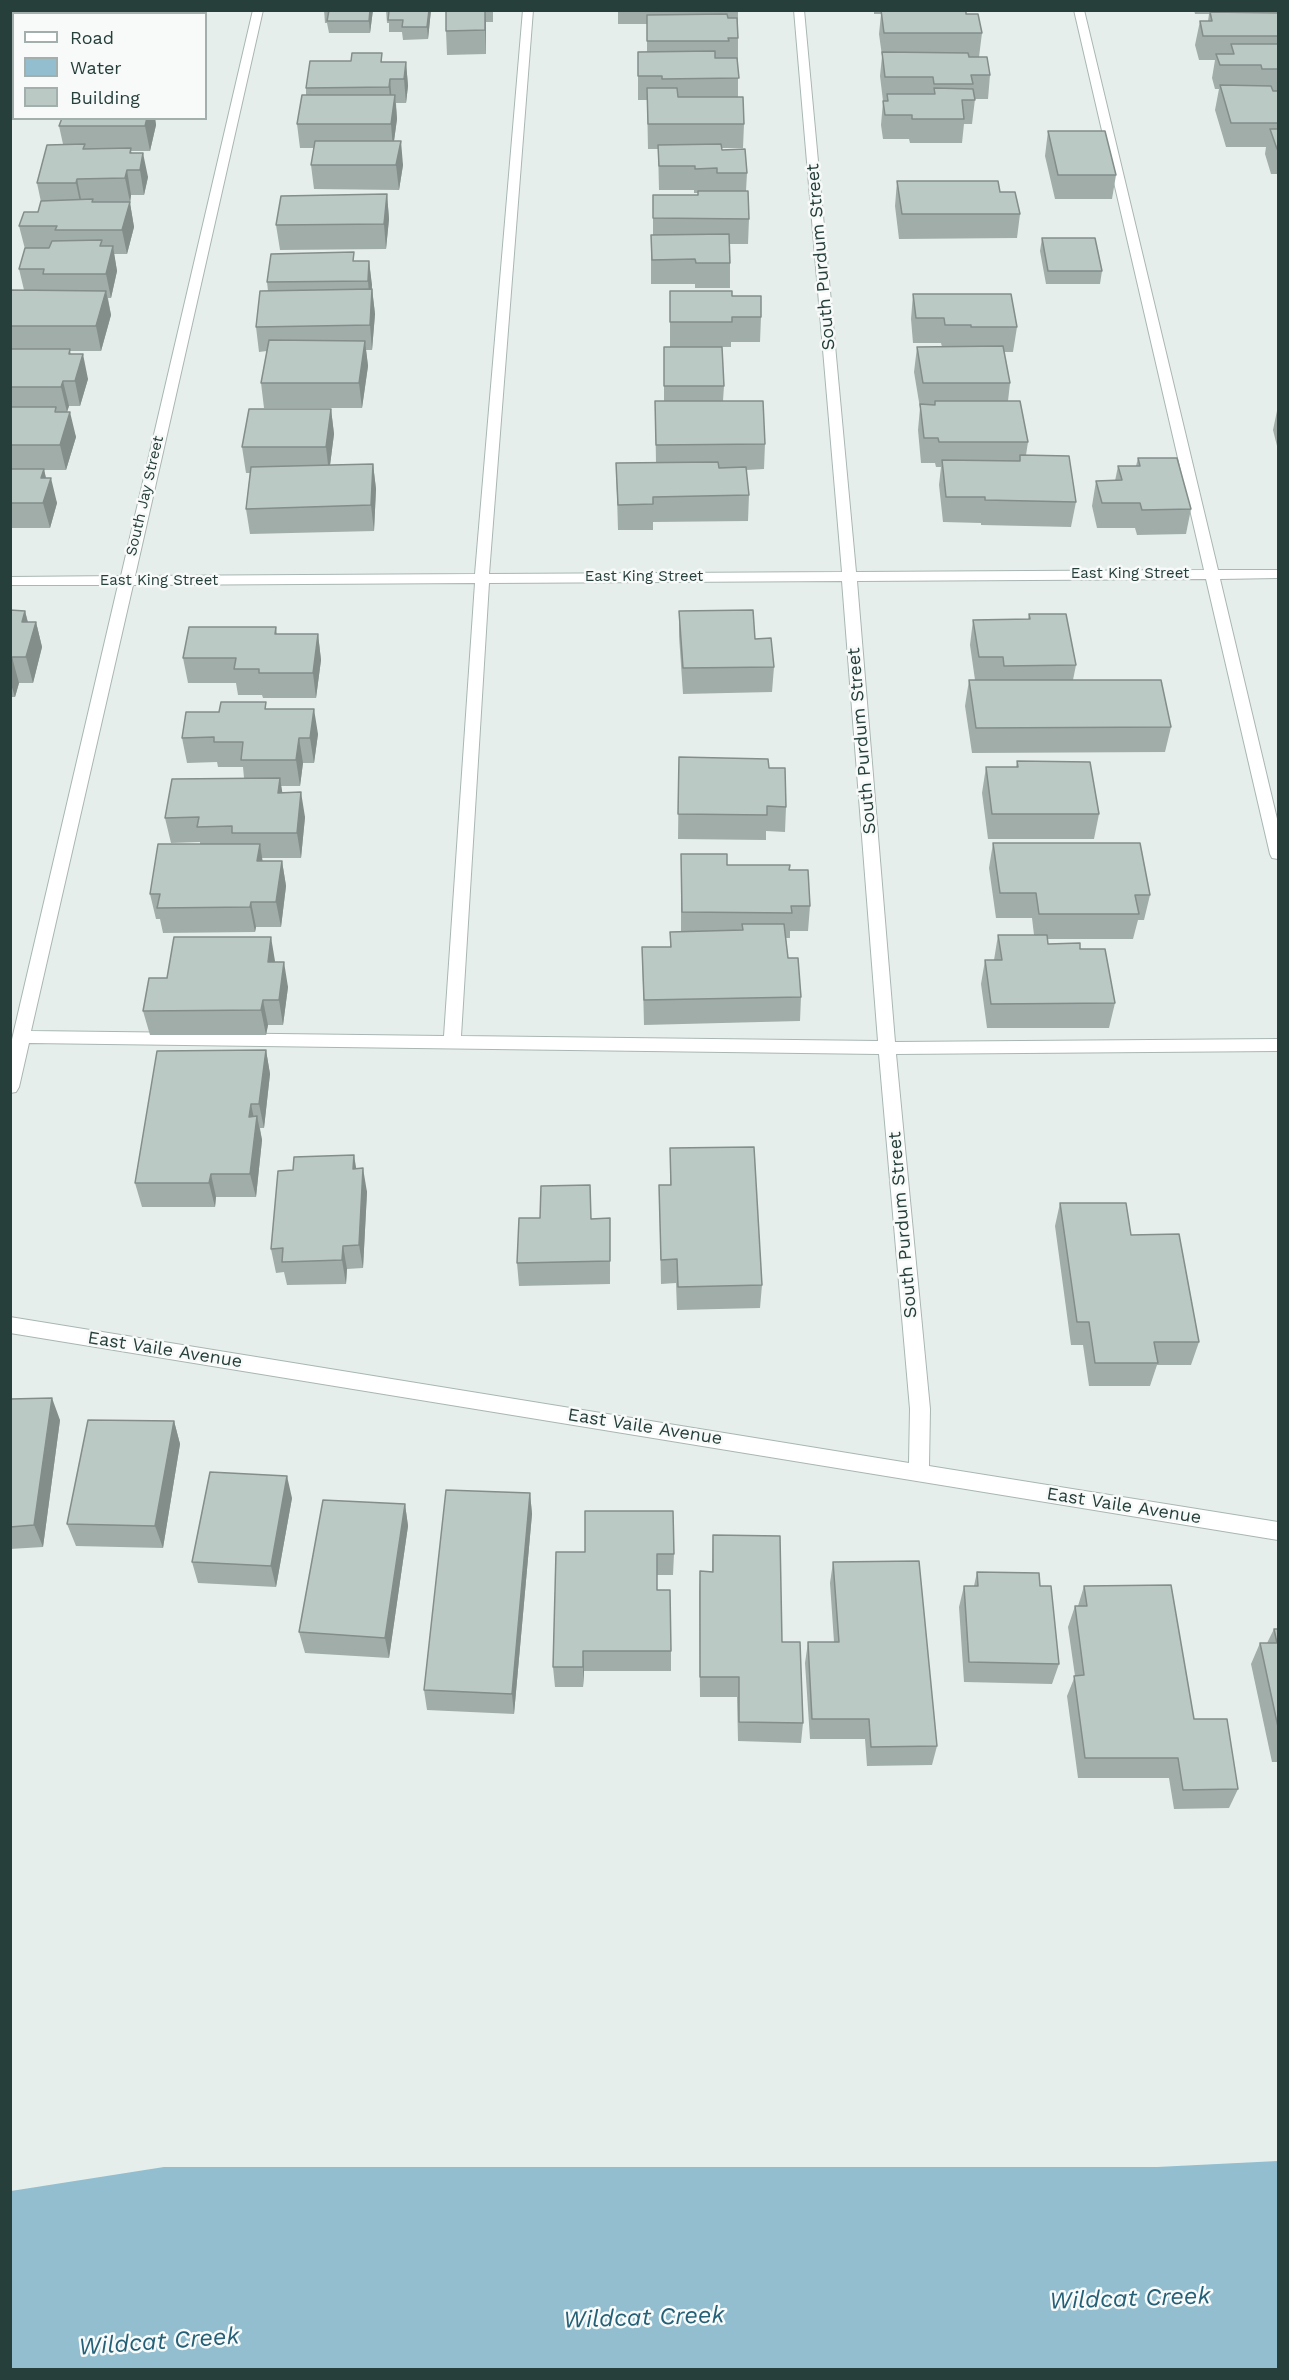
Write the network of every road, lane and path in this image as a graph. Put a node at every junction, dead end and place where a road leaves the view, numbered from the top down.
1 (258, 10) edge
2 (528, 10) edge
3 (799, 10) edge
4 (1079, 10) edge
5 (1278, 573) edge
6 (1212, 574) junction
7 (849, 576) junction
8 (482, 578) junction
9 (10, 581) edge
10 (125, 581) junction
11 (1278, 854) edge
12 (22, 1037) junction
13 (452, 1044) junction
14 (1278, 1044) edge
15 (887, 1048) junction
16 (10, 1087) edge
17 (10, 1325) edge
18 (919, 1472) junction
19 (1278, 1531) edge

1 - 10 street, South Jay Street
2 - 8 street
3 - 7 street, South Purdum Street
4 - 6 street
5 - 6 street, East King Street
6 - 7 street, East King Street
6 - 11 street
7 - 8 street, East King Street
7 - 15 street, South Purdum Street
8 - 10 street, East King Street
8 - 13 street
9 - 10 street, East King Street
10 - 12 street, South Jay Street
12 - 13 street
12 - 16 street, South Jay Street
13 - 15 street
14 - 15 street
15 - 18 street, South Purdum Street
17 - 18 street, East Vaile Avenue
18 - 19 street, East Vaile Avenue

